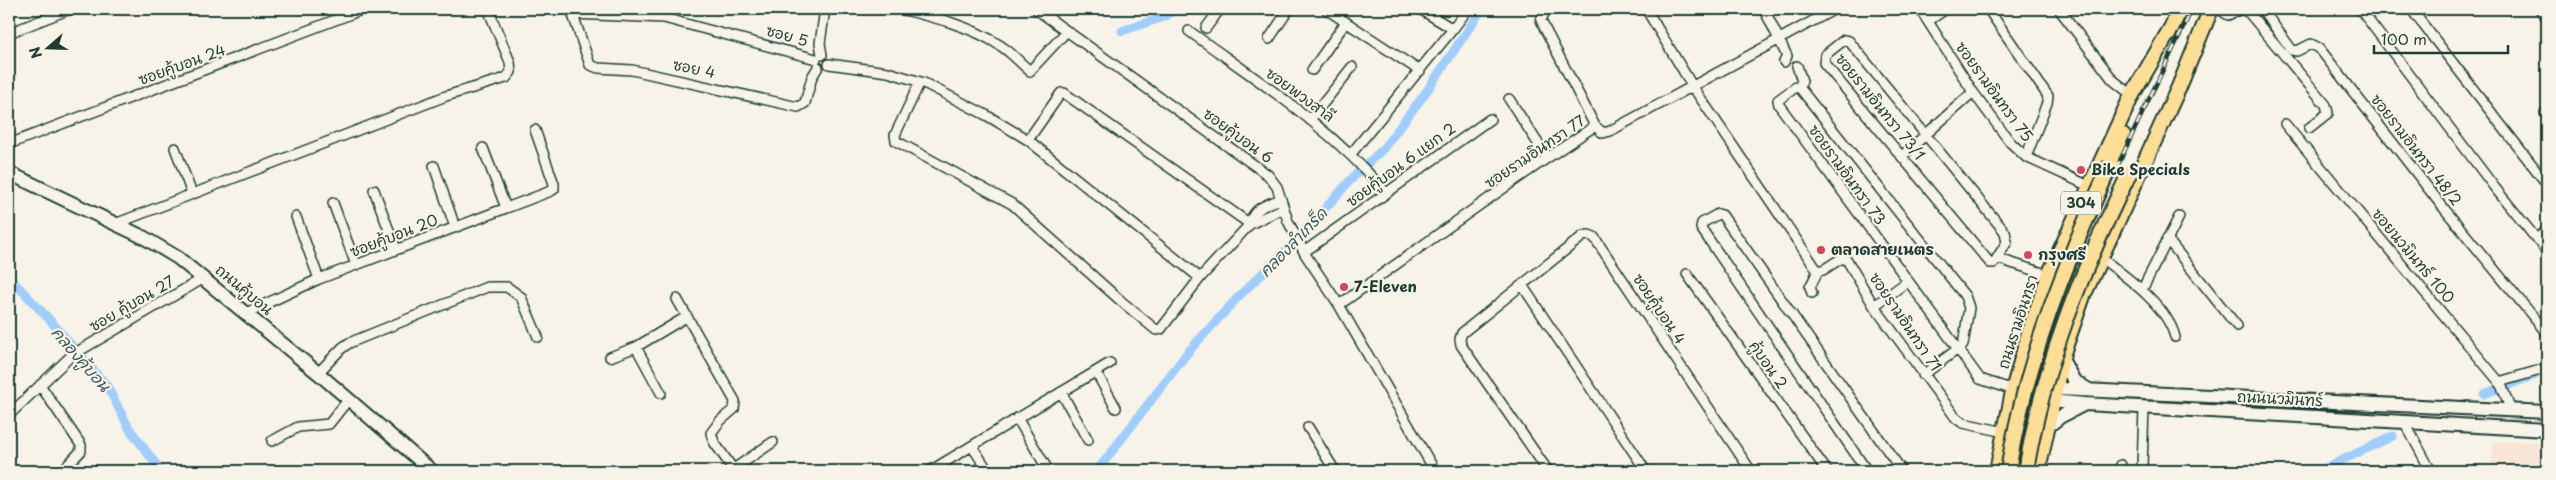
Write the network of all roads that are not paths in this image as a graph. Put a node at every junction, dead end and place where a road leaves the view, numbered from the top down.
1 (70, 9) edge
2 (364, 9) edge
3 (488, 9) edge
4 (825, 9) edge
5 (900, 9) edge
6 (1036, 9) edge
7 (1220, 9) edge
8 (1289, 9) edge
9 (1326, 9) edge
10 (1420, 9) edge
11 (1468, 9) edge
12 (1546, 9) edge
13 (1646, 9) edge
14 (1764, 9) edge
15 (1835, 9) edge
16 (1920, 9) edge
17 (1946, 9) edge
18 (1988, 9) edge
19 (2058, 9) edge
20 (2180, 9) edge
21 (2211, 9) edge
22 (2219, 9) edge
23 (2262, 9) edge
24 (2360, 9) edge
25 (2411, 9) edge
26 (2540, 9) edge
27 (572, 12) edge
28 (2547, 18) edge
29 (1928, 20) junction
30 (1346, 22) junction
31 (1206, 28) dead end
32 (2170, 28) junction
33 (1453, 30) junction
34 (1189, 31) dead end
35 (9, 32) edge
36 (1066, 32) junction
37 (2200, 35) junction
38 (1269, 39) dead end
39 (1780, 39) junction
40 (819, 60) junction
41 (1784, 62) dead end
42 (1797, 66) dead end
43 (1352, 67) dead end
44 (1312, 70) dead end
45 (1420, 71) junction
46 (920, 82) junction
47 (1693, 87) junction
48 (1800, 87) junction
49 (1973, 92) junction
50 (2132, 95) junction
51 (1509, 99) dead end
52 (1490, 119) dead end
53 (1310, 120) junction
54 (2285, 124) dead end
55 (1595, 126) junction
56 (2309, 128) dead end
57 (535, 130) dead end
58 (1927, 136) junction
59 (1028, 140) junction
60 (9, 144) edge
61 (175, 148) dead end
62 (483, 148) dead end
63 (1352, 155) junction
64 (1902, 156) junction
65 (1547, 157) junction
66 (2026, 157) junction
67 (434, 166) dead end
68 (9, 173) edge
69 (2547, 184) edge
70 (2089, 186) junction
71 (374, 190) dead end
72 (1386, 193) junction
73 (192, 194) junction
74 (333, 203) dead end
75 (1282, 204) junction
76 (506, 208) junction
77 (296, 216) dead end
78 (2179, 217) dead end
79 (115, 224) junction
80 (1250, 224) junction
81 (455, 227) junction
82 (2547, 230) edge
83 (2167, 239) junction
84 (2537, 239) junction
85 (396, 250) junction
86 (1304, 252) junction
87 (2547, 252) edge
88 (2100, 257) junction
89 (1999, 259) junction
90 (356, 265) junction
91 (1818, 271) junction
92 (1687, 274) dead end
93 (2049, 275) junction
94 (204, 278) junction
95 (1200, 278) junction
96 (319, 279) junction
97 (1908, 281) junction
98 (1522, 285) junction
99 (2142, 290) junction
100 (1812, 293) dead end
101 (677, 299) dead end
102 (1339, 304) junction
103 (1874, 306) junction
104 (246, 313) junction
105 (686, 317) junction
106 (2236, 326) dead end
107 (2545, 331) dead end
108 (2029, 333) junction
109 (538, 337) dead end
110 (2176, 337) dead end
111 (636, 347) junction
112 (1958, 349) junction
113 (2062, 356) junction
114 (610, 357) dead end
115 (1110, 363) dead end
116 (2547, 368) edge
117 (1096, 372) junction
118 (318, 373) junction
119 (1923, 375) junction
120 (2500, 382) junction
121 (40, 385) junction
122 (2013, 391) junction
123 (1061, 392) junction
124 (2091, 392) junction
125 (661, 393) dead end
126 (2052, 396) junction
127 (348, 400) junction
128 (2085, 404) junction
129 (1116, 408) dead end
130 (2144, 408) junction
131 (2511, 411) junction
132 (2547, 412) edge
133 (9, 415) edge
134 (1017, 418) junction
135 (2405, 423) junction
136 (1308, 427) dead end
137 (2046, 428) junction
138 (2547, 430) edge
139 (2004, 436) junction
140 (1088, 440) dead end
141 (272, 441) dead end
142 (773, 442) dead end
143 (972, 446) junction
144 (2042, 449) junction
145 (2142, 467) dead end
146 (732, 470) edge
147 (1048, 470) edge
148 (62, 471) edge
149 (432, 471) edge
150 (930, 471) edge
151 (988, 471) edge
152 (1335, 471) edge
153 (1435, 471) edge
154 (1548, 471) edge
155 (1646, 471) edge
156 (1752, 471) edge
157 (1827, 471) edge
158 (1867, 471) edge
159 (1902, 471) edge
160 (1997, 471) edge
161 (2008, 471) edge
162 (2026, 471) edge
163 (2038, 471) edge
164 (2431, 471) edge

1 - 35 street
2 - 60 street, ซอยคู้บอน 24
3 - 73 street
4 - 40 street
5 - 36 street
6 - 36 street, ซอยคู้บอน 6
7 - 31 street
8 - 38 street
9 - 30 street
10 - 33 street
11 - 33 street
12 - 55 street
13 - 47 street
14 - 39 street
15 - 39 street, ซอยรามอินทรา 77
16 - 29 street, ซอยรามอินทรา 75
17 - 29 street
18 - 66 street
19 - 50 street
20 - 32 main road, ถนนรามอินทรา / 304
21 - 37 main road, 304
22 - 56 street
23 - 107 street, ซอยรามอินทรา 48/2
24 - 84 street
25 - 69 street
26 - 28 street
27 - 40 street, ซอย 5
27 - 40 street, ซอย 4
29 - 49 street, ซอยรามอินทรา 75
30 - 44 street
30 - 45 street
32 - 50 main road, ถนนรามอินทรา / 304
32 - 161 main road, ถนนรามอินทรา / 304, bridge
33 - 45 street
34 - 53 street, ซอยพวงสาลี
36 - 75 street, ซอยคู้บอน 6
37 - 88 main road, 304
37 - 162 main road, 304, bridge
39 - 41 street
39 - 47 street, ซอยรามอินทรา 77
40 - 46 street
42 - 48 street
43 - 53 street
45 - 63 street
46 - 59 street
46 - 95 street
47 - 55 street, ซอยรามอินทรา 77
47 - 91 street
48 - 97 street, ซอยรามอินทรา 73
48 - 112 street
49 - 58 street
49 - 66 street, ซอยรามอินทรา 75
50 - 70 main road, ถนนรามอินทรา / 304
51 - 65 street
52 - 72 street, ซอยคู้บอน 6 แยก 2
53 - 63 street, ซอยพวงสาลี
54 - 120 street, ซอยนวมินทร์ 100
55 - 65 street, ซอยรามอินทรา 77
57 - 76 street, ซอยคู้บอน 20
58 - 64 street
58 - 64 street, ซอยรามอินทรา 73/1
58 - 89 street, ซอยรามอินทรา 73/1
59 - 80 street
59 - 95 street
61 - 73 street
62 - 76 street
63 - 72 street, ซอยพวงสาลี
64 - 89 street, ซอยรามอินทรา 73/1
65 - 102 street, ซอยรามอินทรา 77
66 - 70 street, ซอยรามอินทรา 75
67 - 81 street
68 - 79 main road, ถนนคู้บอน
70 - 93 main road, ถนนรามอินทรา / 304
71 - 85 street
72 - 86 street, ซอยคู้บอน 6 แยก 2
73 - 79 street
74 - 90 street
75 - 80 street
75 - 86 street, ซอยคู้บอน 6
76 - 81 street, ซอยคู้บอน 20
77 - 96 street
78 - 83 street
79 - 94 main road, ถนนคู้บอน
80 - 95 street
81 - 85 street, ซอยคู้บอน 20
82 - 84 street
83 - 99 street
83 - 106 street
84 - 87 street
85 - 90 street, ซอยคู้บอน 20
86 - 102 street, ซอยคู้บอน 6
88 - 99 street
88 - 113 main road, 304
89 - 93 street, ซอยรามอินทรา 73/1
90 - 96 street, ซอยคู้บอน 20
91 - 100 street
91 - 103 street, ซอยรามอินทรา 71
92 - 157 street, คู้บอน 2
93 - 108 main road, ถนนรามอินทรา / 304
94 - 104 main road, ถนนคู้บอน
94 - 121 street, ซอย คู้บอน 27
96 - 104 street, ซอยคู้บอน 20
97 - 103 street
97 - 112 street, ซอยรามอินทรา 73
98 - 154 street, ซอยคู้บอน 4
98 - 155 street
98 - 156 street, ซอยคู้บอน 4
99 - 110 street
101 - 105 street
102 - 153 street, ซอยคู้บอน 6
103 - 119 street, ซอยรามอินทรา 71
104 - 118 main road, ถนนคู้บอน
105 - 111 street
105 - 146 street
108 - 113 main road
108 - 122 main road, ถนนรามอินทรา / 304
109 - 118 street
111 - 114 street
111 - 125 street
112 - 119 street
112 - 122 street, ซอยรามอินทรา 73
113 - 124 main road
113 - 126 main road, 304
115 - 117 street
116 - 120 street
117 - 123 street
117 - 129 street
118 - 127 main road, ถนนคู้บอน
119 - 139 street, ซอยรามอินทรา 71
120 - 131 street, ซอยนวมินทร์ 100
121 - 133 street, ซอย คู้บอน 27
121 - 148 street
122 - 126 main road, ถนนนวมินทร์
122 - 139 main road, ถนนรามอินทรา / 304
123 - 134 street
123 - 140 street
124 - 126 main road, ถนนนวมินทร์
124 - 131 main road, ถนนนวมินทร์
126 - 128 main road, ถนนนวมินทร์
126 - 137 main road, 304
127 - 141 street
127 - 149 main road, ถนนคู้บอน
128 - 130 main road, ถนนนวมินทร์
128 - 137 main road
130 - 135 main road, ถนนนวมินทร์
130 - 145 street
131 - 132 main road, ถนนนวมินทร์
134 - 143 street
134 - 147 street
135 - 138 main road, ถนนนวมินทร์
135 - 164 street
136 - 152 street
137 - 144 main road, 304
139 - 144 main road
139 - 160 main road, ถนนรามอินทรา / 304
142 - 146 street
143 - 150 street
143 - 151 street
144 - 163 main road, 304
158 - 159 street

